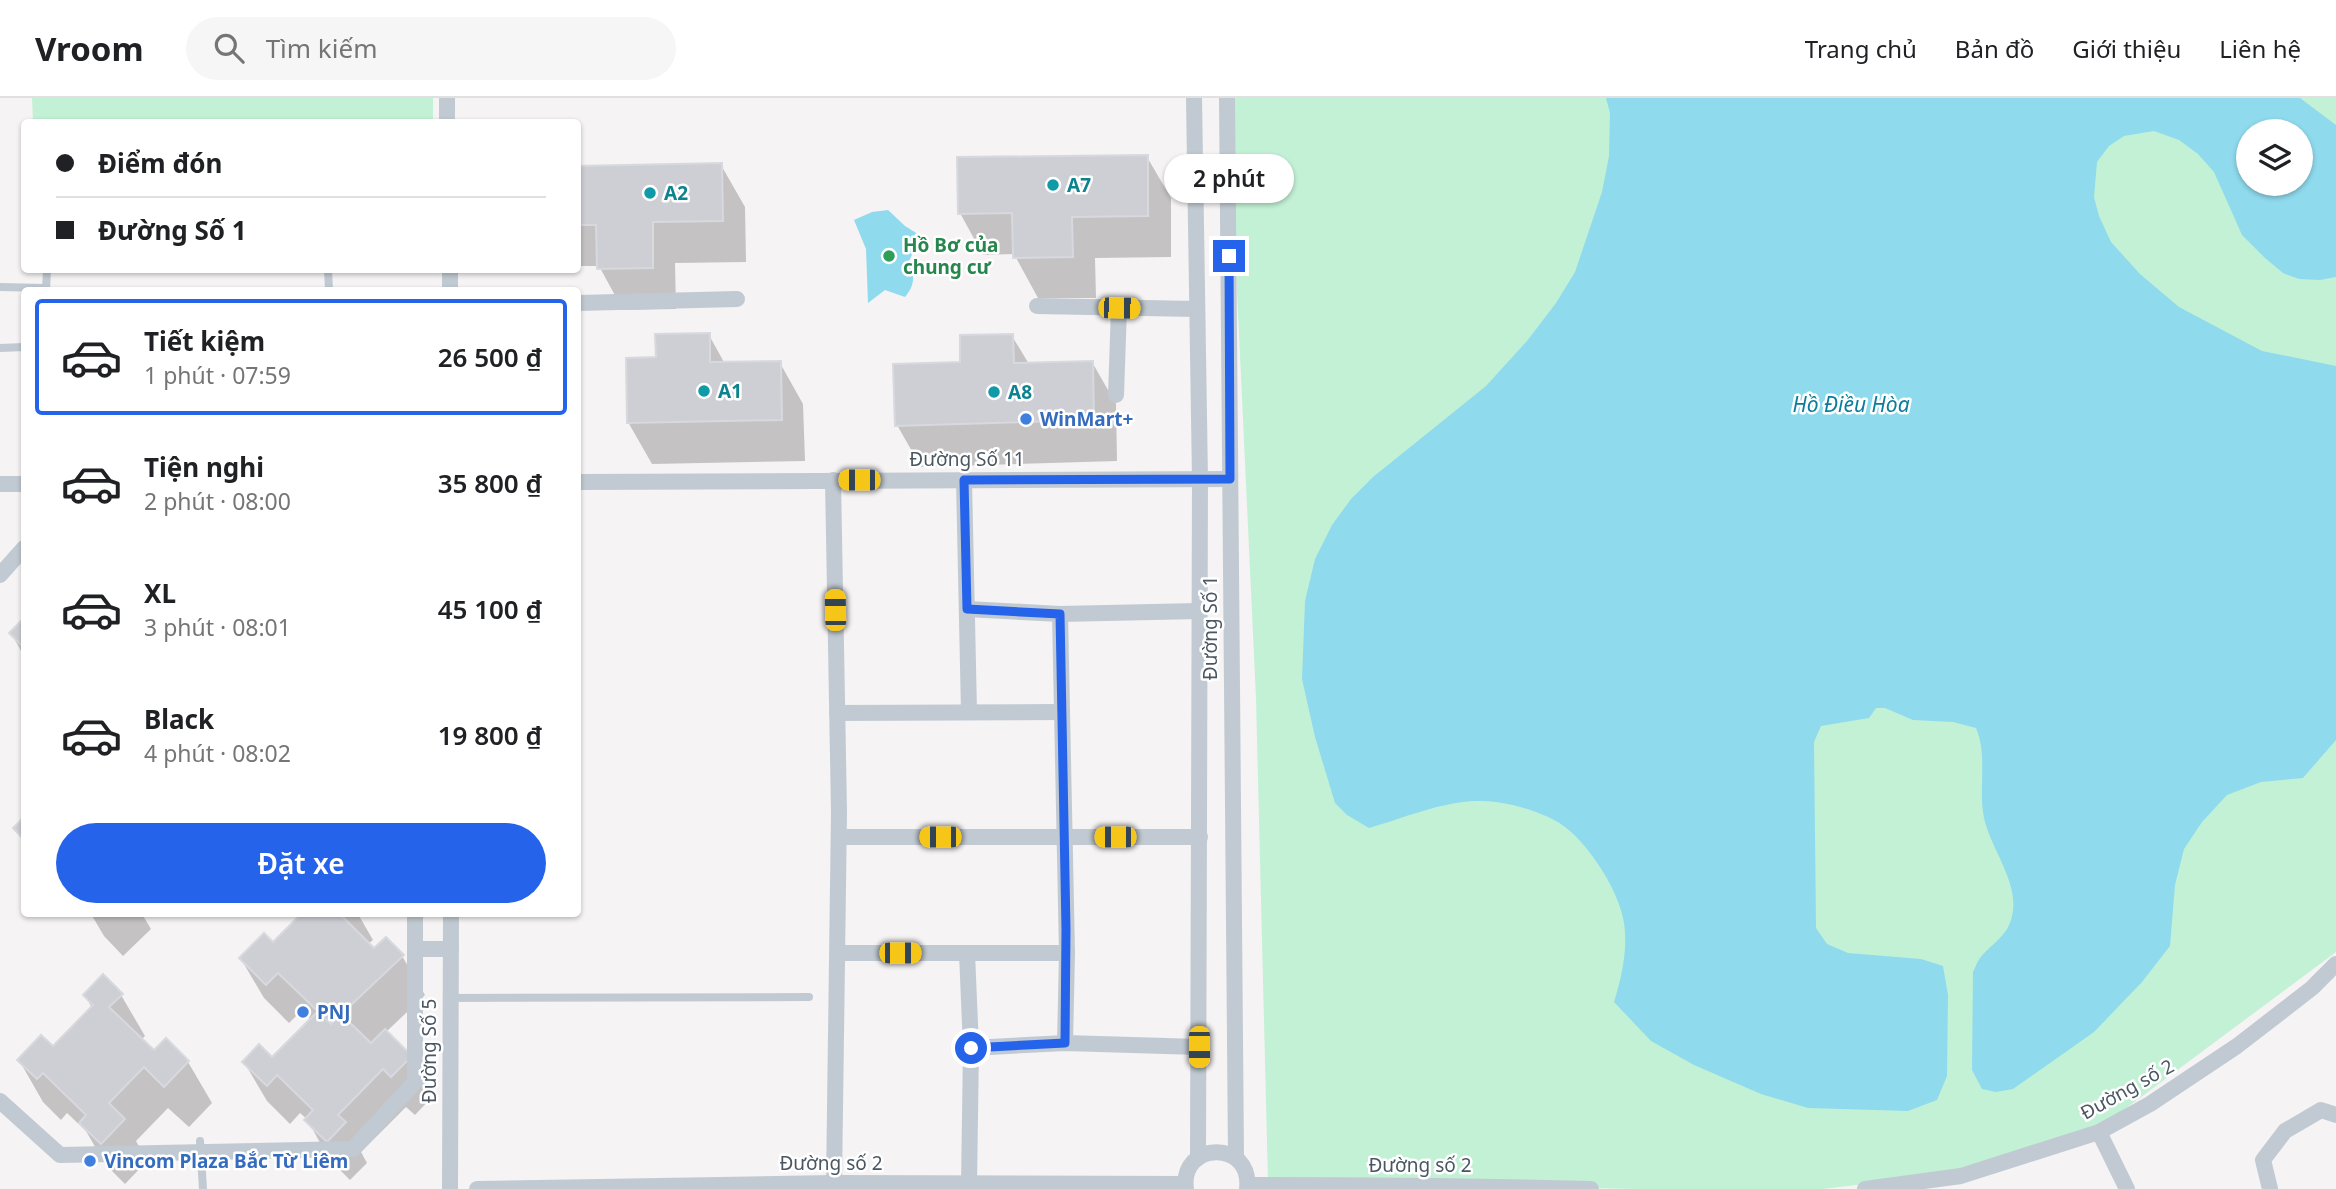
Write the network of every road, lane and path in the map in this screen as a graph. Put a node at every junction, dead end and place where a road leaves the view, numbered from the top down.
1 (447, 98) edge
2 (1194, 98) edge
3 (1227, 98) edge
4 (447, 119) edge
5 (0, 287) edge
6 (21, 288) edge
7 (737, 299) dead end
8 (581, 303) edge
9 (1037, 306) dead end
10 (1119, 308) junction
11 (1197, 309) junction
12 (21, 347) edge
13 (0, 348) edge
14 (1115, 395) dead end
15 (1230, 479) junction
16 (833, 480) junction
17 (964, 480) junction
18 (1200, 480) junction
19 (581, 482) edge
20 (0, 484) edge
21 (21, 484) edge
22 (21, 551) edge
23 (0, 575) edge
24 (967, 609) junction
25 (1199, 611) junction
26 (1060, 614) junction
27 (969, 712) junction
28 (1062, 712) junction
29 (837, 713) junction
30 (839, 837) junction
31 (1065, 837) junction
32 (1200, 837) junction
33 (415, 917) edge
34 (451, 917) edge
35 (415, 949) junction
36 (451, 949) junction
37 (838, 953) junction
38 (967, 953) junction
39 (1067, 953) junction
40 (2336, 964) edge
41 (809, 997) dead end
42 (450, 998) junction
43 (1065, 1043) junction
44 (1199, 1047) junction
45 (971, 1048) junction
46 (0, 1101) edge
47 (2336, 1115) edge
48 (2099, 1132) junction
49 (201, 1147) junction
50 (1198, 1158) junction
51 (1236, 1158) junction
52 (834, 1183) junction
53 (969, 1184) junction
54 (903, 1186) edge
55 (1185, 1187) edge
56 (1248, 1187) edge
57 (1511, 1188) edge
58 (203, 1189) edge
59 (450, 1189) edge
60 (477, 1189) edge
61 (523, 1189) edge
62 (1591, 1189) edge
63 (1865, 1189) edge
64 (2127, 1189) edge
65 (2270, 1189) edge

1 - 4 street
2 - 11 street, Đường Số 1
3 - 15 street, Đường Số 1
5 - 6 lane
7 - 8 street
9 - 10 street
10 - 11 street
10 - 14 street
11 - 18 street, Đường Số 1
12 - 13 lane
15 - 18 street, Đường Số 11
15 - 51 street, Đường Số 1
16 - 17 street, Đường Số 11
16 - 19 street, Đường Số 11
16 - 29 street
17 - 18 street, Đường Số 11
17 - 24 street
18 - 25 street, Đường Số 1
20 - 21 street
22 - 23 street
24 - 26 street
24 - 27 street
25 - 26 street
25 - 32 street, Đường Số 1
26 - 28 street
27 - 28 street
27 - 29 street
28 - 31 street
29 - 30 street
30 - 31 street
30 - 37 street
31 - 32 street
31 - 39 street
32 - 44 street, Đường Số 1
33 - 35 street
34 - 36 street, Đường Số 5
35 - 36 street
35 - 49 street
36 - 42 street, Đường Số 5
37 - 38 street
37 - 52 street
38 - 39 street
38 - 45 street
39 - 43 street
40 - 48 street, Đường số 2
41 - 42 lane
42 - 59 street, Đường Số 5
43 - 44 street
43 - 45 street
44 - 50 street, Đường Số 1
45 - 53 street
46 - 49 street
47 - 65 street
48 - 63 street, Đường số 2
48 - 64 street
49 - 58 lane
50 - 51 street
50 - 55 street
51 - 56 street
52 - 54 street, Đường số 2
52 - 61 street, Đường số 2
53 - 54 street, Đường số 2
53 - 55 street, Đường số 2
56 - 57 street, Đường số 2
57 - 62 street, Đường số 2
60 - 61 street, Đường số 2

